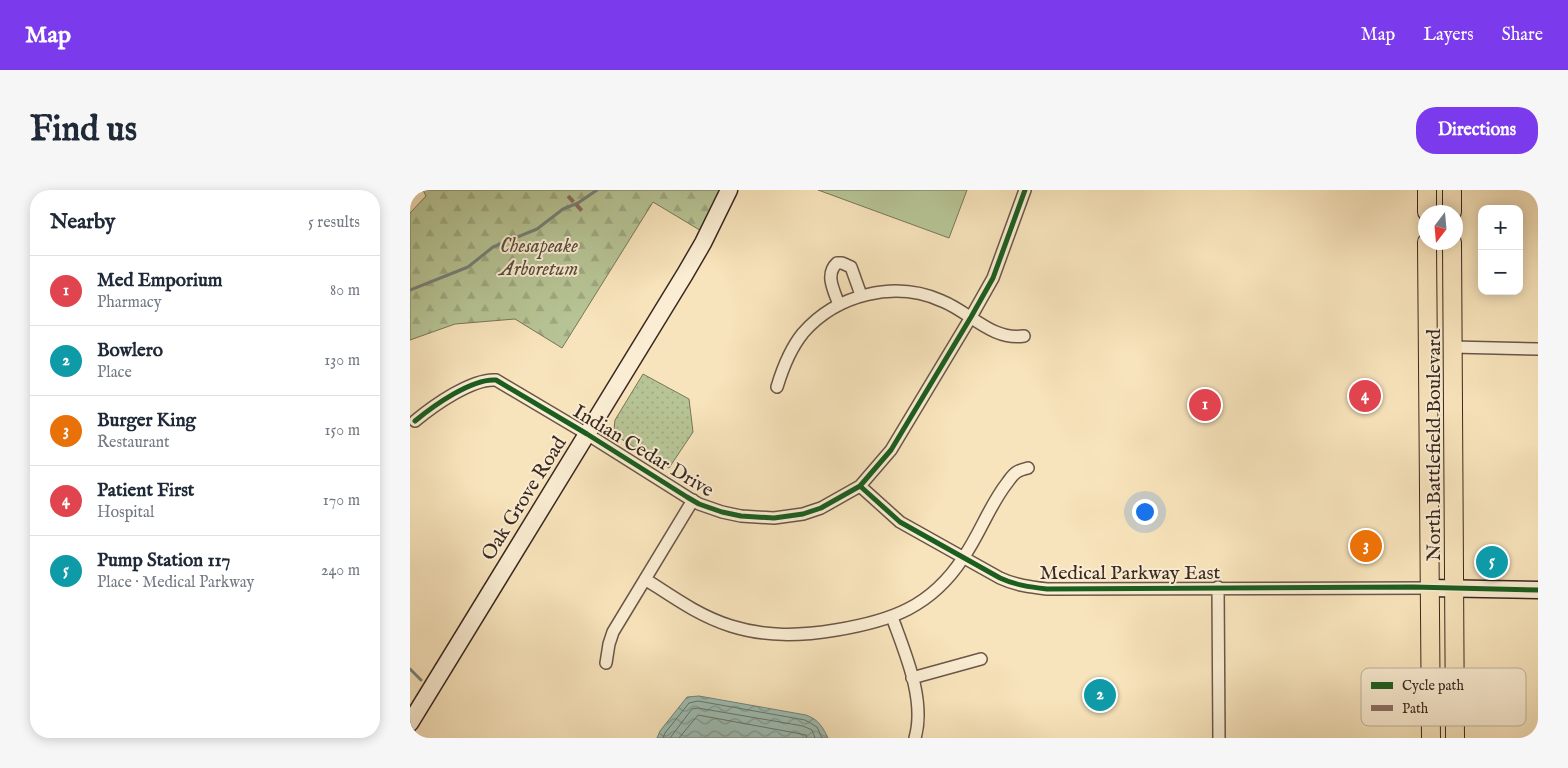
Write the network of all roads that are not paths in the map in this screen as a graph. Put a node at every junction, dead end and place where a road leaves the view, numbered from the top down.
1 (729, 190) edge
2 (1025, 190) edge
3 (1427, 190) edge
4 (1452, 190) edge
5 (1427, 205) edge
6 (1452, 205) edge
7 (1427, 250) edge
8 (1452, 250) edge
9 (861, 295) junction
10 (840, 305) junction
11 (971, 317) junction
12 (1024, 336) dead end
13 (1453, 347) junction
14 (1538, 349) edge
15 (777, 387) dead end
16 (415, 421) dead end
17 (587, 434) junction
18 (1028, 468) dead end
19 (860, 486) junction
20 (693, 500) junction
21 (964, 558) junction
22 (645, 579) junction
23 (1218, 587) junction
24 (1430, 588) junction
25 (1454, 588) junction
26 (1538, 590) edge
27 (892, 617) junction
28 (981, 659) dead end
29 (606, 663) dead end
30 (1431, 668) edge
31 (1455, 668) edge
32 (912, 678) junction
33 (410, 723) edge
34 (915, 738) edge
35 (1219, 738) edge

1 - 17 street, Oak Grove Road
2 - 11 street, Indian Cedar Drive
3 - 5 main road
4 - 6 main road
7 - 24 main road, North Battlefield Boulevard
8 - 13 main road, North Battlefield Boulevard
9 - 10 street
9 - 10 street
9 - 11 street
10 - 15 street
11 - 12 street
11 - 19 street, Indian Cedar Drive
13 - 14 street
13 - 25 main road, North Battlefield Boulevard
16 - 17 street, Indian Cedar Drive
17 - 20 street, Indian Cedar Drive
17 - 33 street, Oak Grove Road
18 - 21 street
19 - 20 street, Indian Cedar Drive
19 - 21 street, Medical Parkway East
20 - 22 street
21 - 23 street, Medical Parkway East
21 - 27 street
22 - 27 street
22 - 29 street
23 - 24 street, Medical Parkway East
23 - 35 street
24 - 25 street
24 - 30 main road, North Battlefield Boulevard
25 - 26 street
25 - 31 main road, North Battlefield Boulevard
27 - 32 street
28 - 32 street
32 - 34 street

